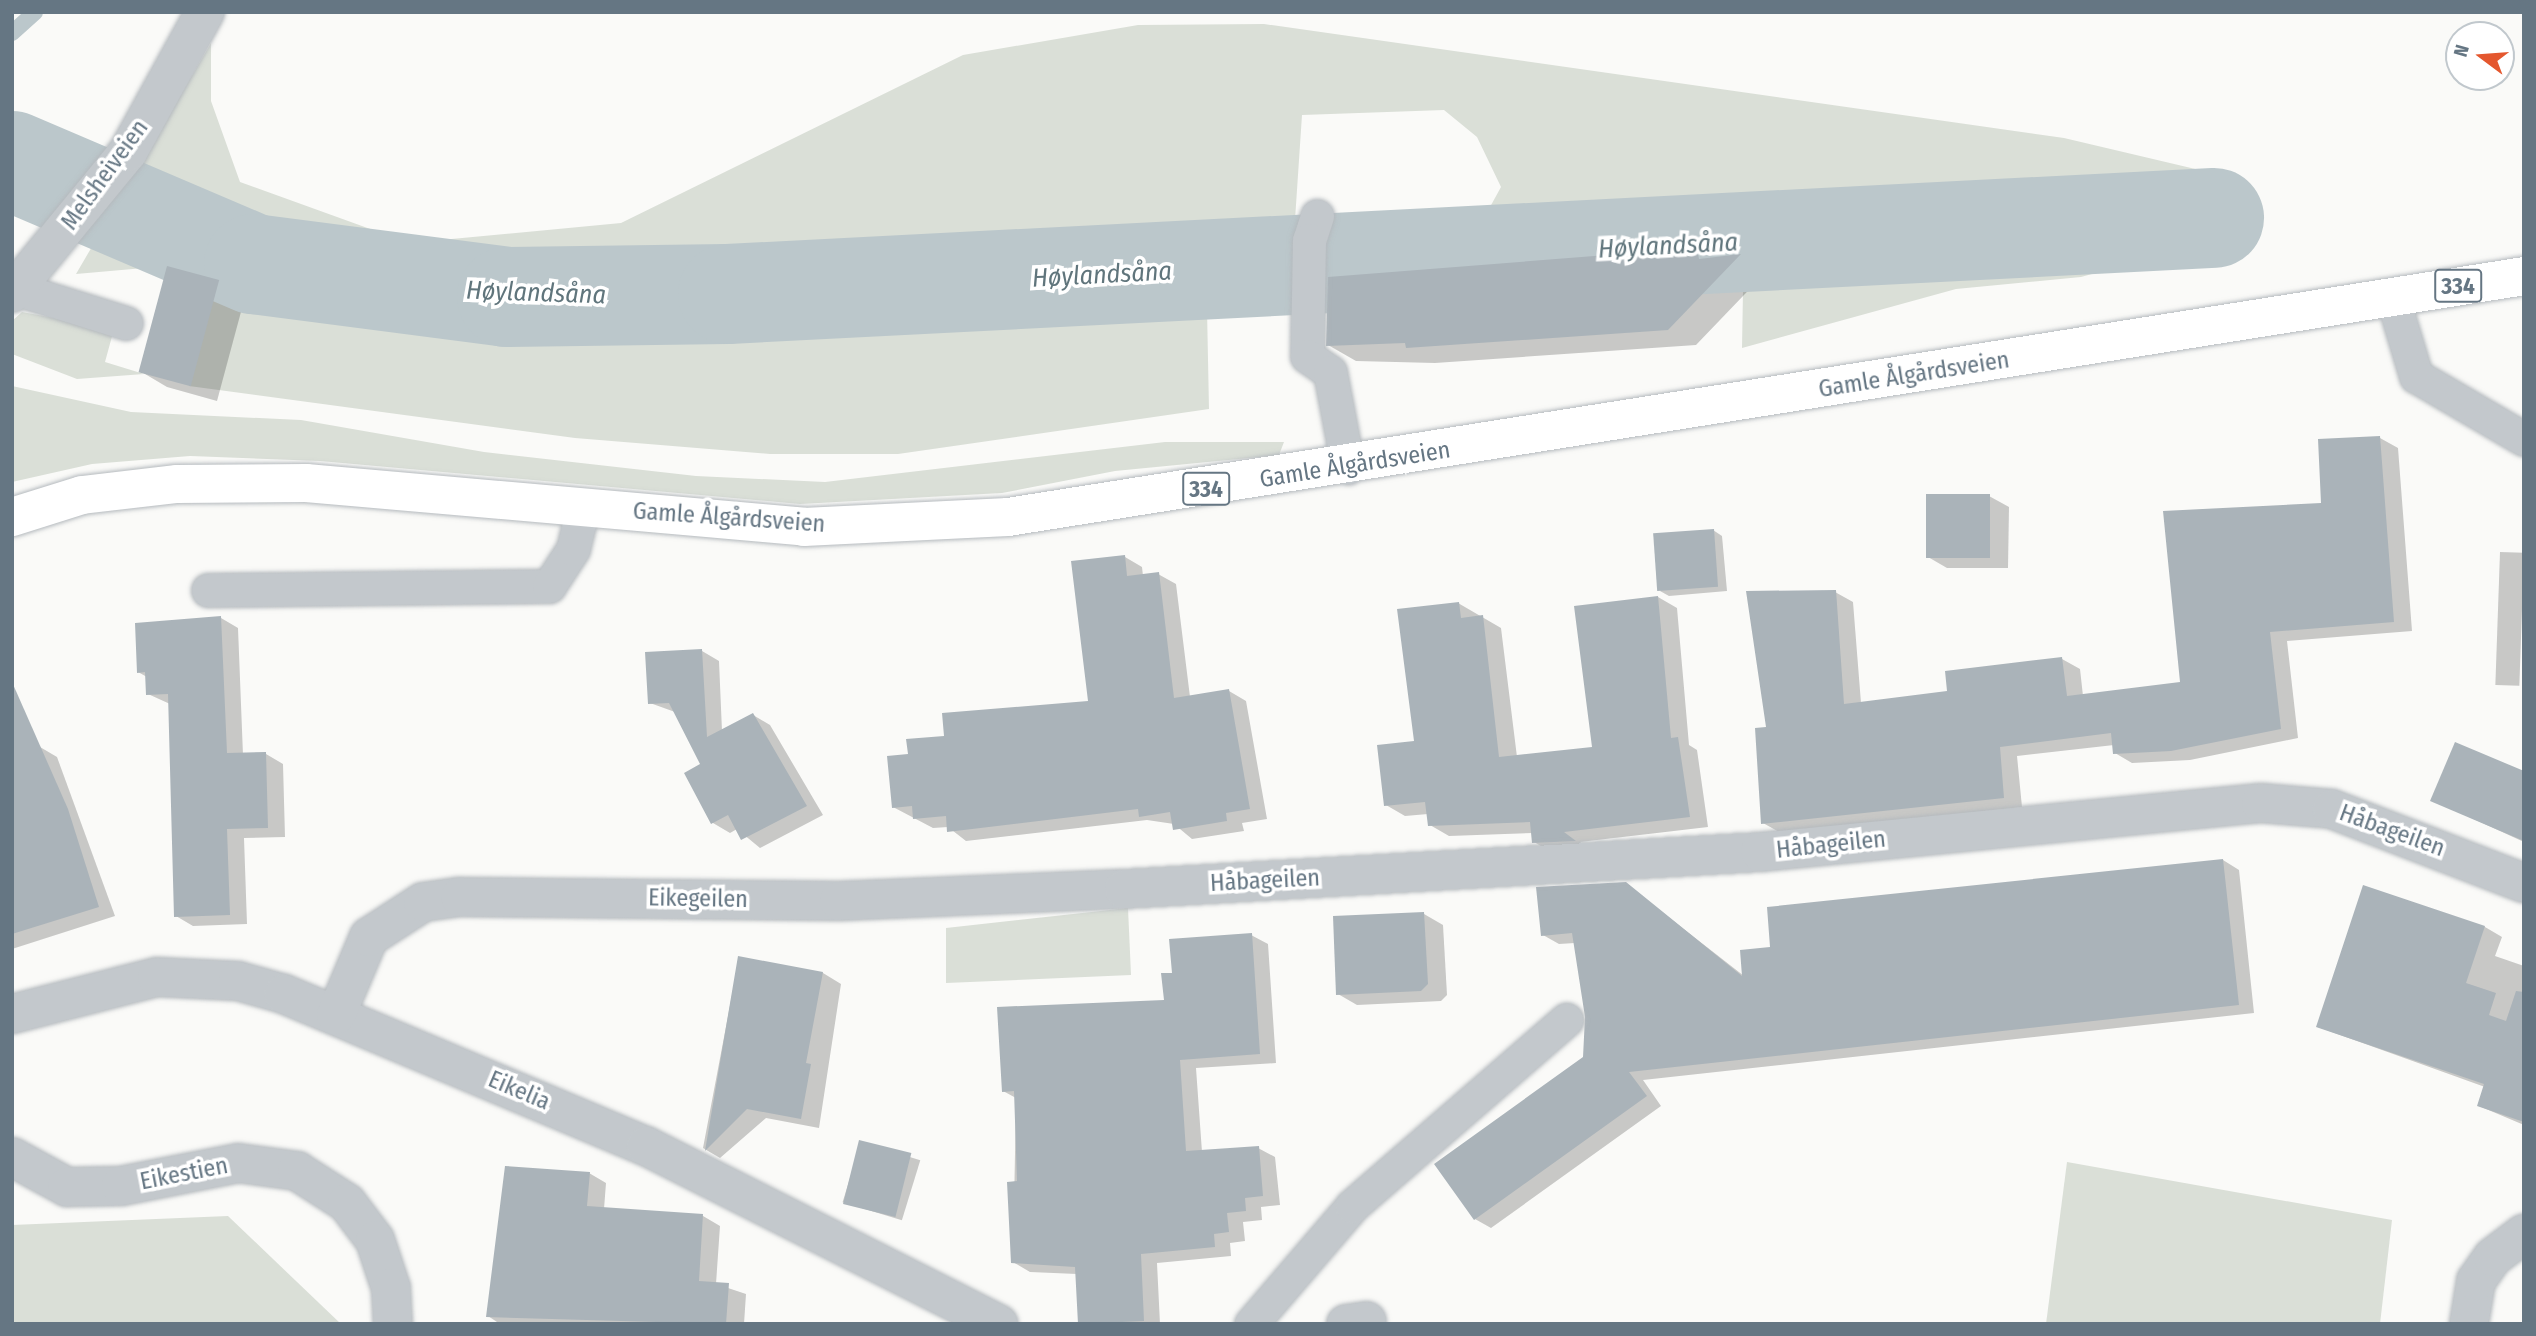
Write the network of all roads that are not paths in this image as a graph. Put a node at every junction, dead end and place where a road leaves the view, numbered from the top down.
1 (205, 12) edge
2 (1313, 228) dead end
3 (2524, 276) edge
4 (15, 291) edge
5 (2392, 296) junction
6 (126, 323) dead end
7 (2522, 432) edge
8 (1348, 467) junction
9 (583, 507) junction
10 (12, 517) edge
11 (208, 590) dead end
12 (2524, 883) edge
13 (1124, 889) joint
14 (12, 1014) edge
15 (335, 1015) junction
16 (1566, 1020) dead end
17 (12, 1157) edge
18 (2524, 1234) edge
19 (393, 1324) edge
20 (999, 1324) edge
21 (1251, 1324) edge
22 (2469, 1324) edge

1 - 4 street, Melsheiveien
2 - 8 lane
3 - 5 main road, Gamle Ålgårdsveien / 334
4 - 6 lane
5 - 7 lane
5 - 8 main road, Gamle Ålgårdsveien / 334
8 - 9 main road, Gamle Ålgårdsveien / 334
9 - 10 main road, Gamle Ålgårdsveien / 334
9 - 11 lane
12 - 13 street, Håbageilen
13 - 15 street, Eikegeilen
14 - 15 street, Eikelia
15 - 20 street, Eikelia
16 - 21 lane
17 - 19 street, Eikestien
18 - 22 street

